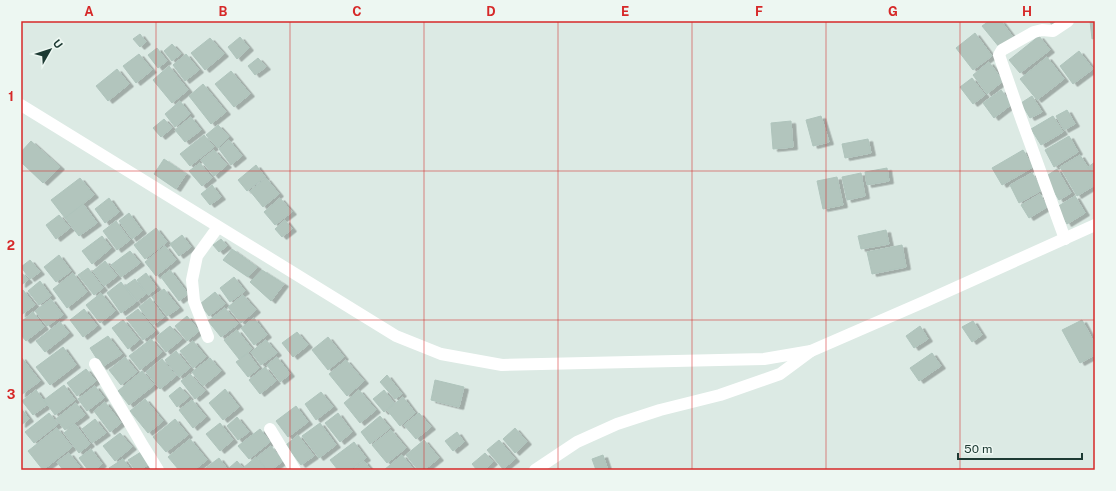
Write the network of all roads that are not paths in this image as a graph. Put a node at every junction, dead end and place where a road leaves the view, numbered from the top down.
1 (1068, 21) edge
2 (21, 105) edge
3 (1095, 225) edge
4 (218, 227) junction
5 (1065, 239) junction
6 (208, 337) dead end
7 (811, 351) junction
8 (95, 364) dead end
9 (270, 429) dead end
10 (158, 470) edge
11 (295, 470) edge
12 (535, 470) edge

1 - 5 street
2 - 4 street
3 - 5 street
4 - 6 street
4 - 7 street
5 - 7 street
7 - 12 street
8 - 10 street
9 - 11 street

